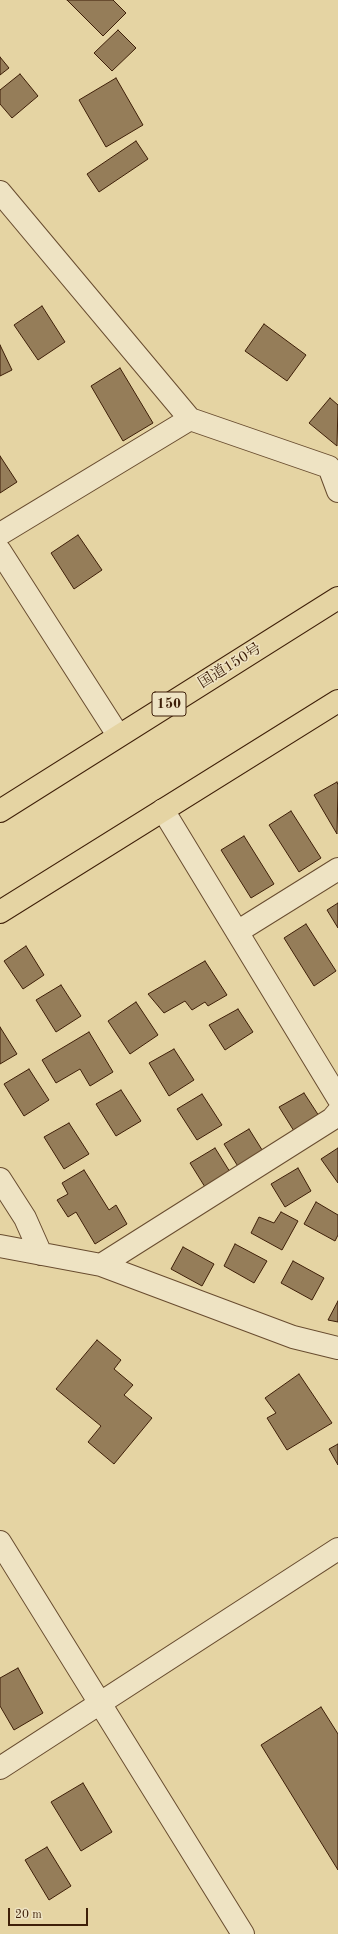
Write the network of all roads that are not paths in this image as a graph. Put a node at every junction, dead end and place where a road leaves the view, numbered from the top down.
1 (0, 192) edge
2 (190, 419) junction
3 (333, 464) edge
4 (338, 491) edge
5 (0, 534) edge
6 (0, 551) edge
7 (338, 598) edge
8 (338, 701) edge
9 (118, 735) junction
10 (163, 810) junction
11 (0, 811) edge
12 (338, 869) edge
13 (0, 912) edge
14 (237, 932) junction
15 (338, 1098) edge
16 (338, 1112) edge
17 (0, 1179) edge
18 (0, 1246) edge
19 (42, 1254) junction
20 (101, 1265) junction
21 (338, 1348) edge
22 (0, 1542) edge
23 (338, 1549) edge
24 (100, 1702) junction
25 (0, 1768) edge
26 (243, 1934) edge

1 - 2 street
2 - 3 street
2 - 5 street
3 - 4 street
6 - 9 street
7 - 9 highway, 国道150号 / 150
8 - 10 highway
9 - 11 highway, 国道150号 / 150
10 - 13 highway
10 - 14 street
12 - 14 street
14 - 15 street
16 - 20 street
17 - 19 street
18 - 19 street
19 - 20 street
20 - 21 street
22 - 24 street
23 - 24 street
24 - 25 street
24 - 26 street

